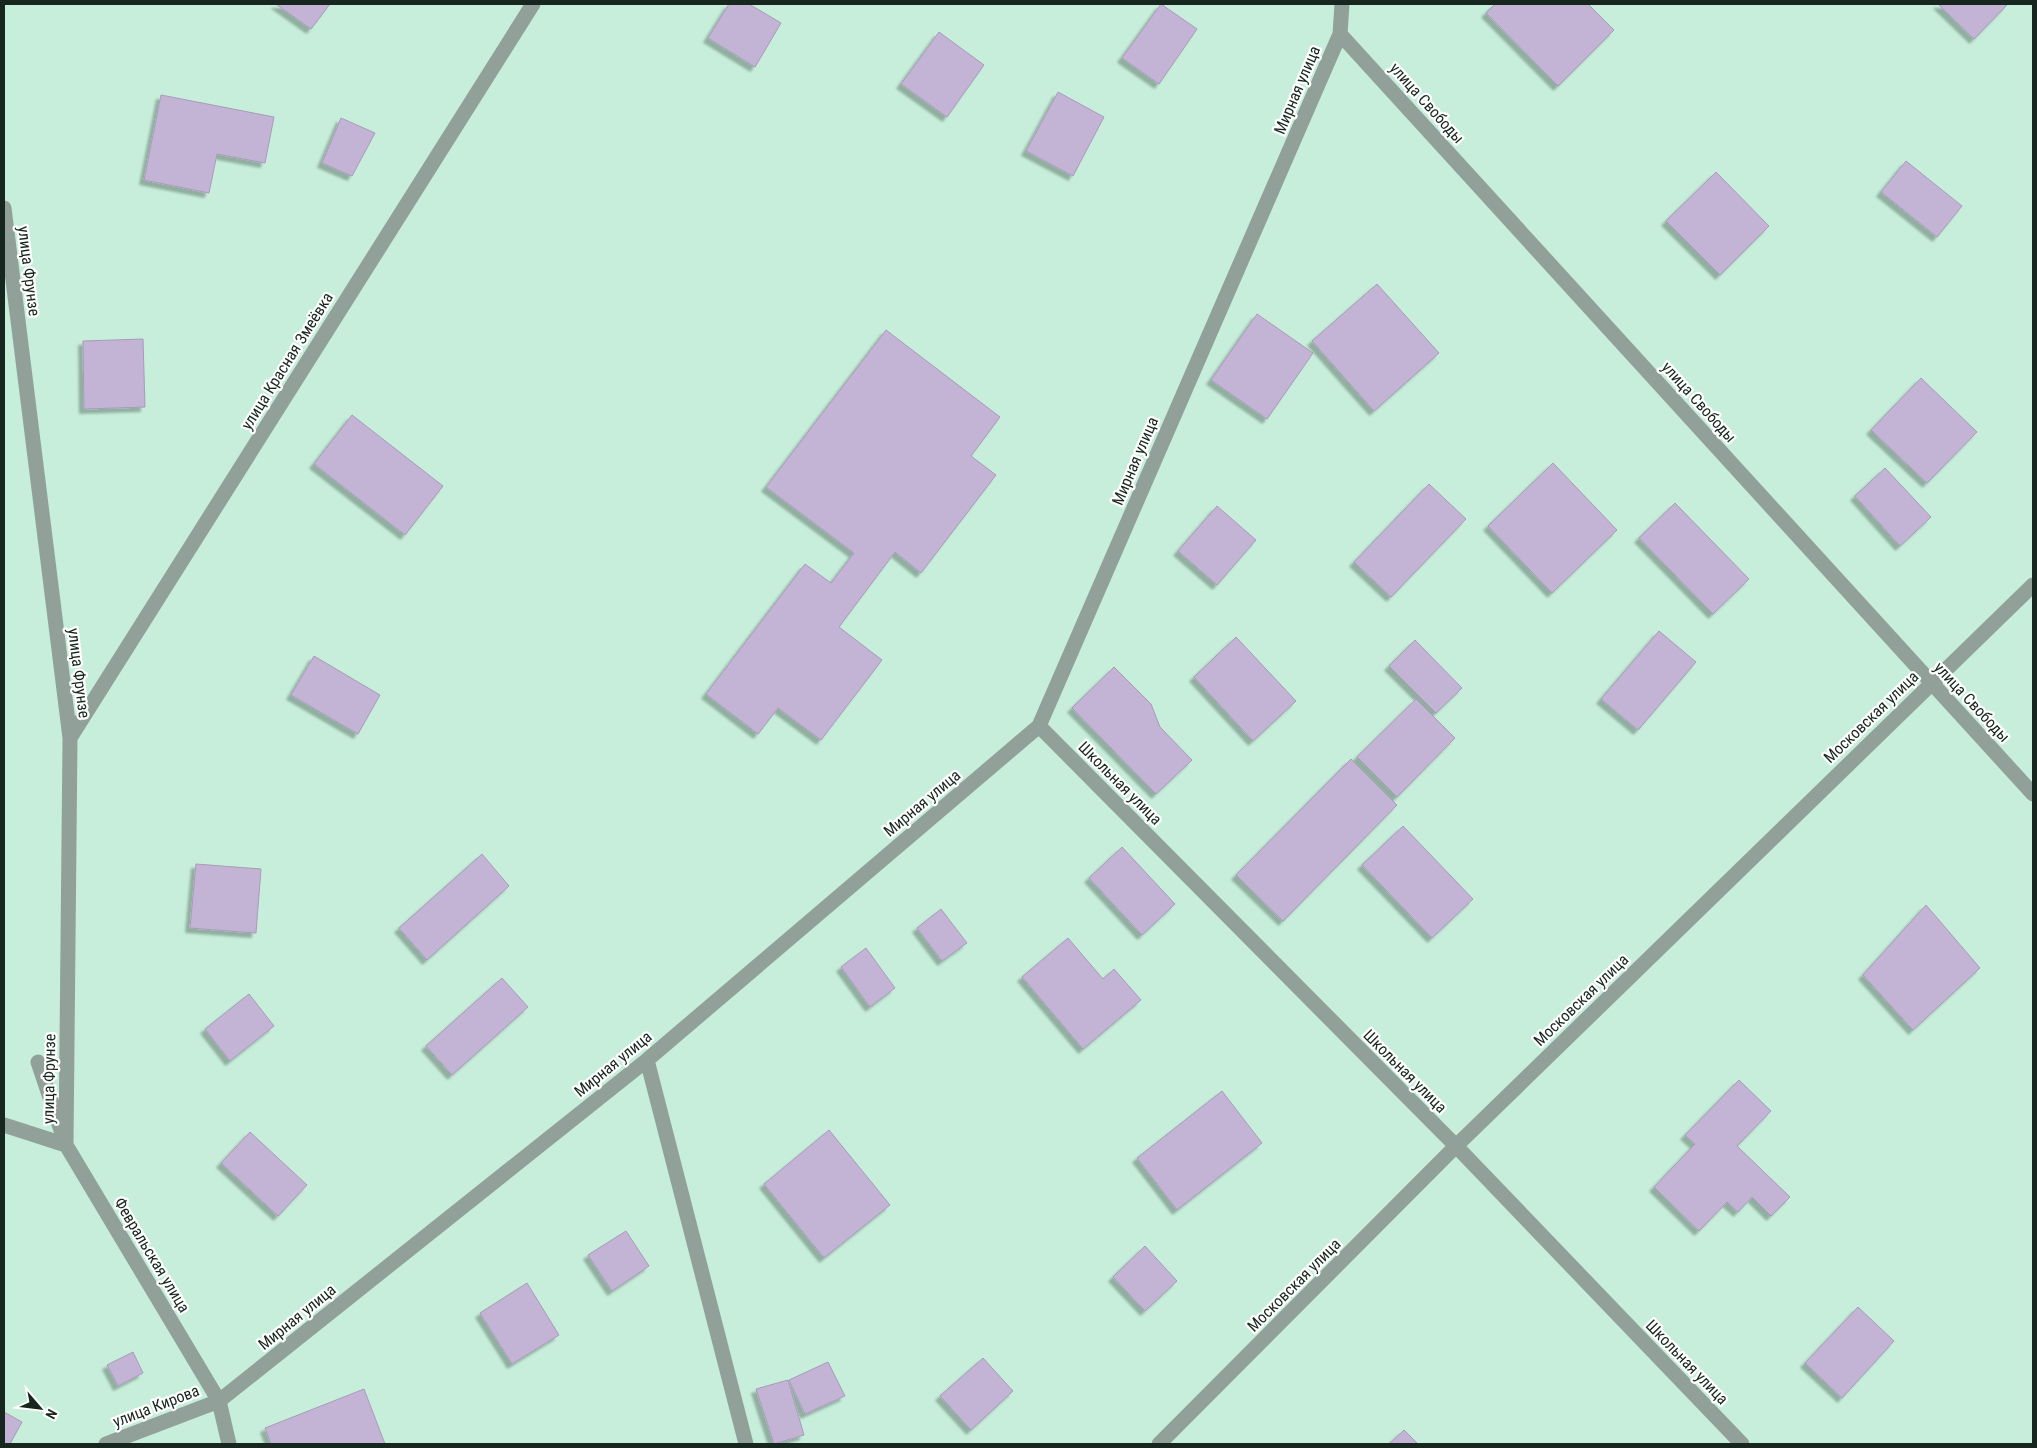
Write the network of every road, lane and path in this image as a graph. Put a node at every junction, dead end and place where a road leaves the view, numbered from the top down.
1 (533, 4) edge
2 (1342, 4) edge
3 (1340, 34) junction
4 (4, 208) edge
5 (2033, 585) edge
6 (1931, 683) junction
7 (1039, 726) junction
8 (70, 738) junction
9 (2033, 794) edge
10 (647, 1060) junction
11 (38, 1062) dead end
12 (4, 1125) edge
13 (66, 1145) junction
14 (1456, 1146) junction
15 (219, 1401) junction
16 (106, 1444) edge
17 (229, 1444) edge
18 (746, 1444) edge
19 (1159, 1444) edge
20 (1742, 1444) edge

1 - 8 street, улица Красная Змеёвка
2 - 3 street, Мирная улица
3 - 6 street, улица Свободы
3 - 7 street, Мирная улица
4 - 8 street, улица Фрунзе
5 - 6 street, Московская улица
6 - 9 street, улица Свободы
6 - 14 street, Московская улица
7 - 10 street, Мирная улица
7 - 14 street, Школьная улица
8 - 13 street, улица Фрунзе
10 - 15 street, Мирная улица
10 - 18 street
11 - 13 street, Февральская улица
12 - 13 street
13 - 15 street, Февральская улица
14 - 19 street, Московская улица
14 - 20 street, Школьная улица
15 - 16 street, улица Кирова
15 - 17 street, Февральская улица

